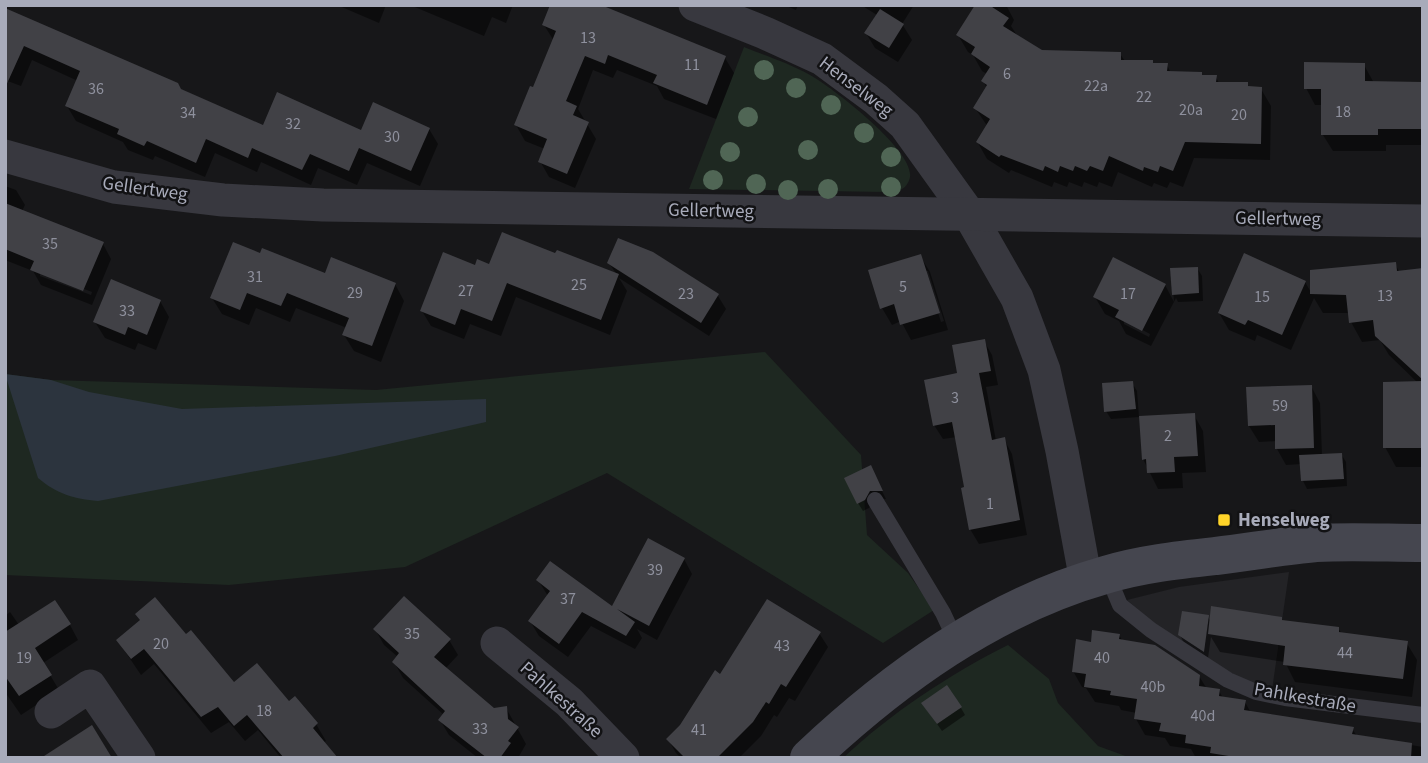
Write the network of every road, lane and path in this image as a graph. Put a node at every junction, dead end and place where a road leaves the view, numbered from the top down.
1 (695, 5) edge
2 (5, 156) edge
3 (969, 215) junction
4 (1423, 221) edge
5 (875, 500) dead end
6 (1423, 543) edge
7 (1096, 578) junction
8 (956, 641) junction
9 (497, 643) dead end
10 (51, 712) dead end
11 (1423, 715) edge
12 (139, 758) edge
13 (623, 758) edge
14 (809, 758) edge

1 - 3 street, Henselweg
2 - 3 street, Gellertweg
3 - 4 street, Gellertweg
3 - 7 street, Henselweg
5 - 8 lane
6 - 7 street
7 - 8 street
7 - 11 lane, Pahlkestraße
8 - 14 street
9 - 13 street, Pahlkestraße
10 - 12 street

